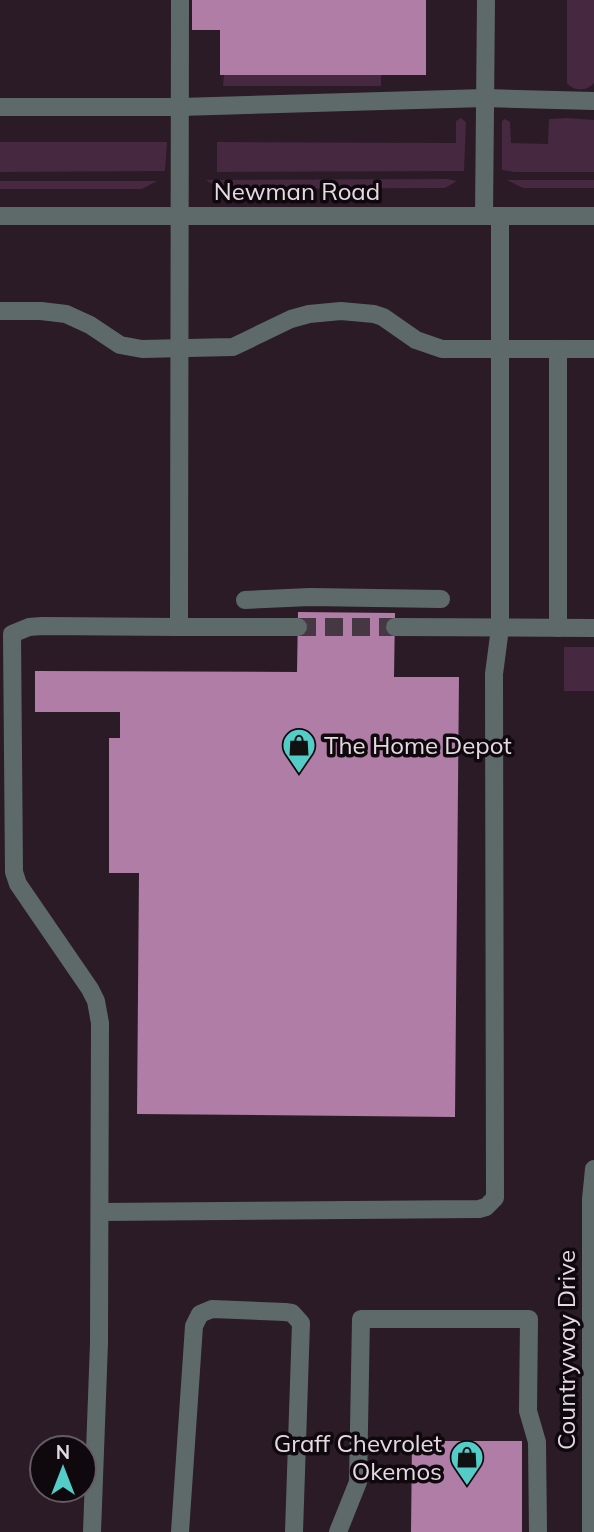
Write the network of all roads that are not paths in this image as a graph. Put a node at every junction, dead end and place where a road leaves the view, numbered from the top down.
1 (180, 0) edge
2 (486, 0) edge
3 (485, 98) junction
4 (594, 101) edge
5 (0, 107) edge
6 (180, 107) junction
7 (0, 216) edge
8 (179, 216) junction
9 (492, 216) junction
10 (594, 216) edge
11 (0, 310) edge
12 (178, 349) junction
13 (500, 349) junction
14 (558, 349) junction
15 (594, 349) edge
16 (441, 599) dead end
17 (245, 600) dead end
18 (179, 627) junction
19 (298, 627) tunnel mouth
20 (395, 627) tunnel mouth
21 (500, 628) junction
22 (558, 628) junction
23 (594, 628) edge
24 (6, 637) edge
25 (594, 1169) edge
26 (100, 1212) junction
27 (593, 1327) edge
28 (92, 1532) edge
29 (180, 1532) edge
30 (294, 1532) edge
31 (338, 1532) edge
32 (538, 1532) edge
33 (591, 1532) edge

1 - 6 street
2 - 3 street
3 - 4 street
3 - 6 street
3 - 9 street
5 - 6 street
6 - 8 street
7 - 8 street, Newman Road
8 - 9 street, Newman Road
8 - 12 street
9 - 10 street, Newman Road
9 - 13 street
11 - 12 street
12 - 13 street
12 - 18 street
13 - 14 street
13 - 21 street
14 - 15 street
14 - 22 street
16 - 17 street
18 - 19 street
18 - 24 street
20 - 21 street
21 - 22 street
21 - 26 street
22 - 23 street
24 - 26 street
25 - 27 street, Countryway Drive
26 - 28 street
27 - 33 street, Countryway Drive
29 - 30 street
31 - 32 street

